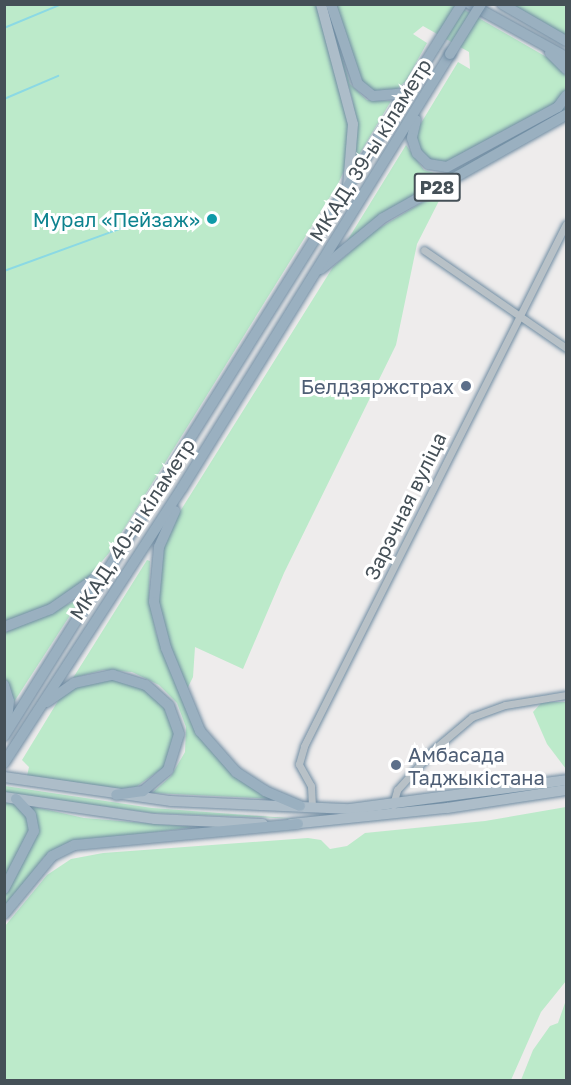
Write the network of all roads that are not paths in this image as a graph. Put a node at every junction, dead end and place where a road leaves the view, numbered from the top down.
1 (321, 4) edge
2 (331, 4) edge
3 (462, 4) edge
4 (470, 4) edge
5 (481, 4) edge
6 (502, 4) edge
7 (567, 41) edge
8 (543, 47) junction
9 (567, 57) edge
10 (567, 69) edge
11 (405, 93) junction
12 (567, 96) edge
13 (418, 111) junction
14 (567, 115) edge
15 (348, 187) junction
16 (567, 225) edge
17 (424, 250) dead end
18 (310, 280) junction
19 (274, 306) joint
20 (288, 313) joint
21 (519, 314) junction
22 (567, 348) edge
23 (182, 488) junction
24 (110, 567) junction
25 (4, 627) edge
26 (4, 685) edge
27 (567, 695) edge
28 (38, 710) junction
29 (4, 734) edge
30 (6, 760) edge
31 (4, 777) edge
32 (567, 780) edge
33 (567, 790) edge
34 (116, 795) junction
35 (4, 797) edge
36 (16, 799) junction
37 (393, 805) junction
38 (300, 806) junction
39 (312, 806) junction
40 (301, 824) junction
41 (4, 889) edge
42 (4, 914) edge

1 - 15 main road
2 - 11 highway
3 - 11 highway, МКАД, 39-ы кіламетр
4 - 8 highway
5 - 13 highway, МКАД, 39-ы кіламетр, bridge
6 - 7 highway
8 - 9 highway
8 - 10 highway
11 - 15 highway, МКАД, 39-ы кіламетр
12 - 13 highway, Р28
13 - 18 highway, МКАД, 39-ы кіламетр
14 - 18 highway, Р28
15 - 19 highway, МКАД, 39-ы кіламетр
16 - 21 street, Зарэчная вуліца
17 - 21 street
18 - 20 highway, МКАД, 39-ы кіламетр
19 - 24 highway, МКАД, 40-ы кіламетр
20 - 23 highway, МКАД, 40-ы кіламетр
21 - 22 street
21 - 39 street, Зарэчная вуліца
23 - 28 highway, МКАД, 40-ы кіламетр
23 - 38 highway
24 - 25 highway
24 - 29 highway, МКАД, 40-ы кіламетр
26 - 29 highway
27 - 37 street
28 - 30 highway, МКАД, 40-ы кіламетр
28 - 34 highway
31 - 34 main road
32 - 37 main road
33 - 40 main road
34 - 38 main road
35 - 36 main road
36 - 40 main road
36 - 41 highway
37 - 39 main road
38 - 39 main road
38 - 40 main road
40 - 42 highway

